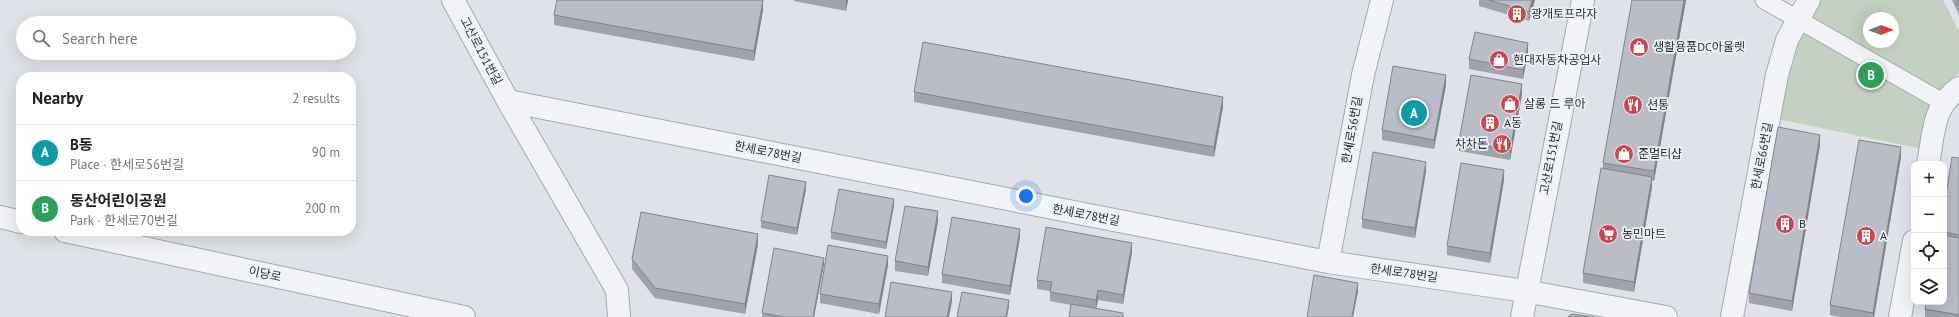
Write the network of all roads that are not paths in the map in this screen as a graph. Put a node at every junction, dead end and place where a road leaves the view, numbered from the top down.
1 (453, 0) edge
2 (1382, 0) edge
3 (1583, 0) edge
4 (1764, 0) edge
5 (1809, 0) edge
6 (1798, 20) junction
7 (1959, 88) edge
8 (508, 102) junction
9 (1944, 103) junction
10 (1929, 161) edge
11 (0, 217) edge
12 (16, 221) edge
13 (88, 236) edge
14 (1911, 257) edge
15 (1328, 262) junction
16 (1525, 291) junction
17 (464, 317) edge
18 (619, 317) edge
19 (1522, 317) edge
20 (1666, 317) edge
21 (1732, 317) edge
22 (1900, 317) edge

1 - 8 street, 고산로151번길
2 - 15 street, 한세로56번길
3 - 16 street, 고산로151번길
4 - 6 street
5 - 6 street, 한세로66번길
6 - 9 street
6 - 21 street, 한세로66번길
7 - 9 street
8 - 15 street, 한세로78번길
8 - 18 street, 고산로151번길
9 - 10 street
11 - 12 street
13 - 17 street, 이당로
14 - 22 street
15 - 16 street, 한세로78번길
16 - 19 street, 고산로151번길
16 - 20 street, 한세로78번길

